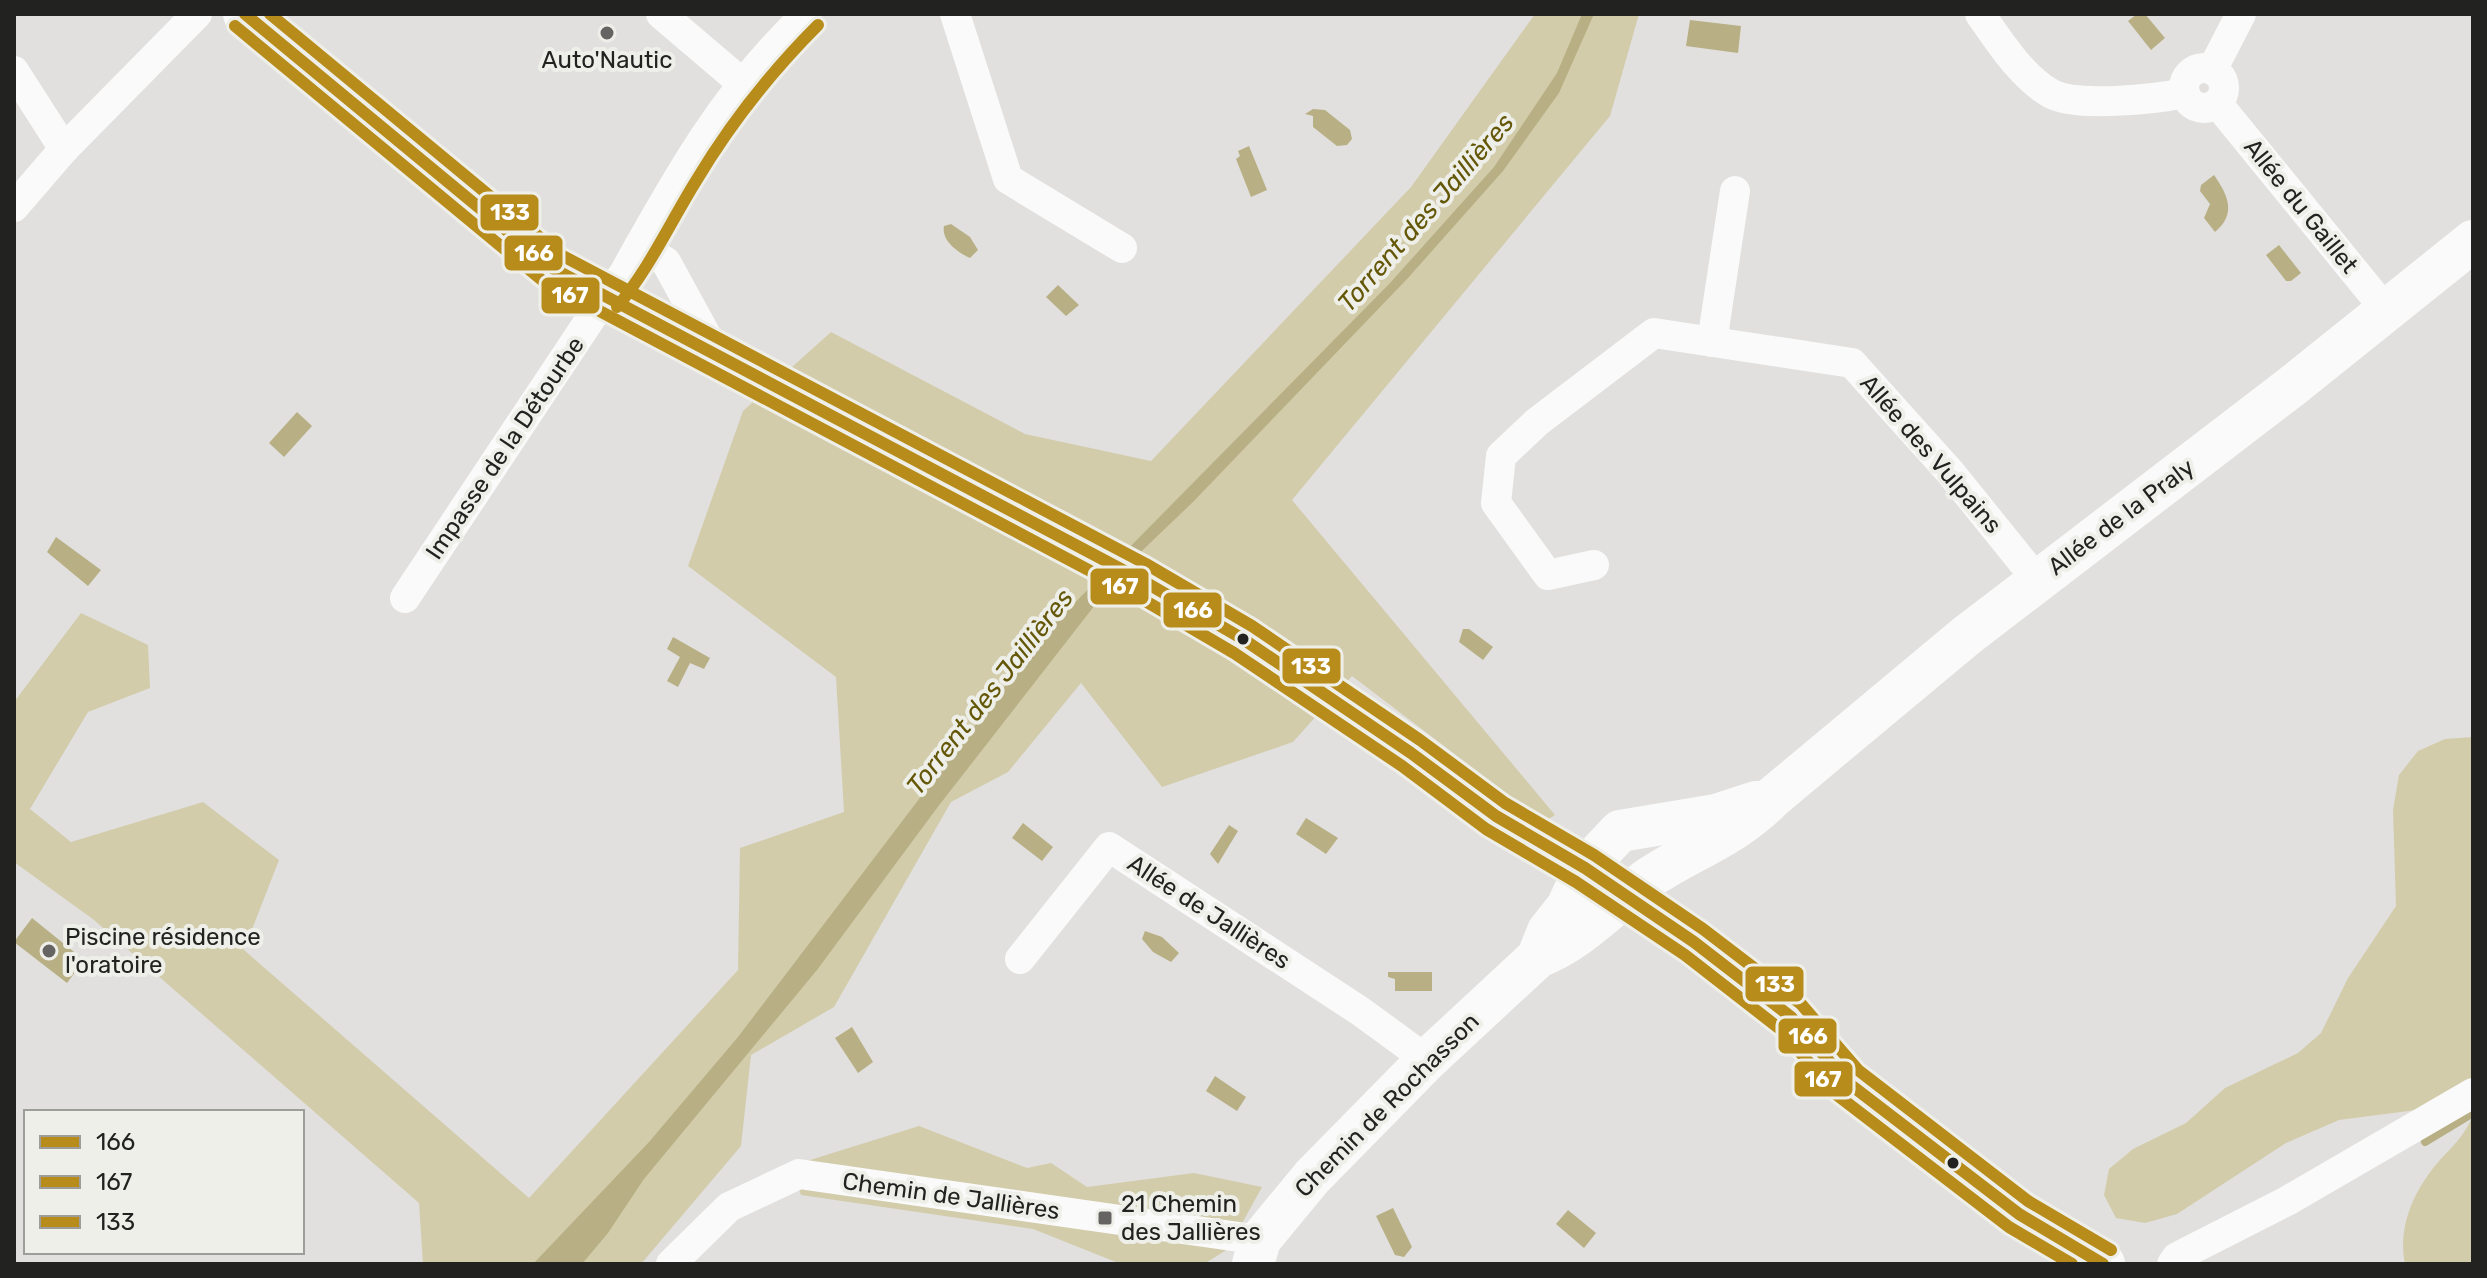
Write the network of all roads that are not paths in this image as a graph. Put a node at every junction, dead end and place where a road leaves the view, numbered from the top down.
1 (197, 14) edge
2 (245, 14) edge
3 (661, 14) edge
4 (807, 14) edge
5 (955, 14) edge
6 (1980, 14) edge
7 (2241, 14) edge
8 (2212, 70) junction
9 (14, 71) edge
10 (742, 83) junction
11 (2185, 93) junction
12 (2217, 103) junction
13 (64, 149) junction
14 (1735, 191) dead end
15 (14, 207) edge
16 (2473, 241) edge
17 (639, 246) junction
18 (1122, 248) dead end
19 (605, 297) junction
20 (2385, 309) junction
21 (1712, 342) junction
22 (719, 358) junction
23 (1594, 565) dead end
24 (2038, 581) junction
25 (405, 598) dead end
26 (1676, 840) junction
27 (1599, 890) junction
28 (1020, 959) dead end
29 (1427, 1060) junction
30 (2473, 1093) edge
31 (1257, 1252) edge
32 (671, 1264) edge
33 (2103, 1264) edge
34 (2172, 1264) edge

1 - 13 street
2 - 19 main road
3 - 10 street
4 - 10 street, Impasse de la Détourbe
5 - 18 street
6 - 11 street
7 - 8 street
8 - 11 street
8 - 12 street
9 - 13 street
10 - 17 street, Impasse de la Détourbe
11 - 12 street
12 - 20 street, Allée du Gaillet
13 - 15 street
14 - 21 street
16 - 20 street, Allée de la Praly
17 - 19 street, Impasse de la Détourbe
17 - 22 street
19 - 22 main road
19 - 25 street, Impasse de la Détourbe
20 - 24 street, Allée de la Praly
21 - 23 street, Allée des Vulpains
21 - 24 street, Allée des Vulpains
22 - 27 main road
24 - 26 street, Allée de la Praly
26 - 27 street, Allée de la Praly
26 - 27 street, Allée de la Praly
27 - 29 street, Chemin de Rochasson
27 - 33 main road
28 - 29 street, Allée de Jallières
29 - 31 street, Chemin de Rochasson
30 - 34 street
31 - 32 street, Chemin de Jallières

